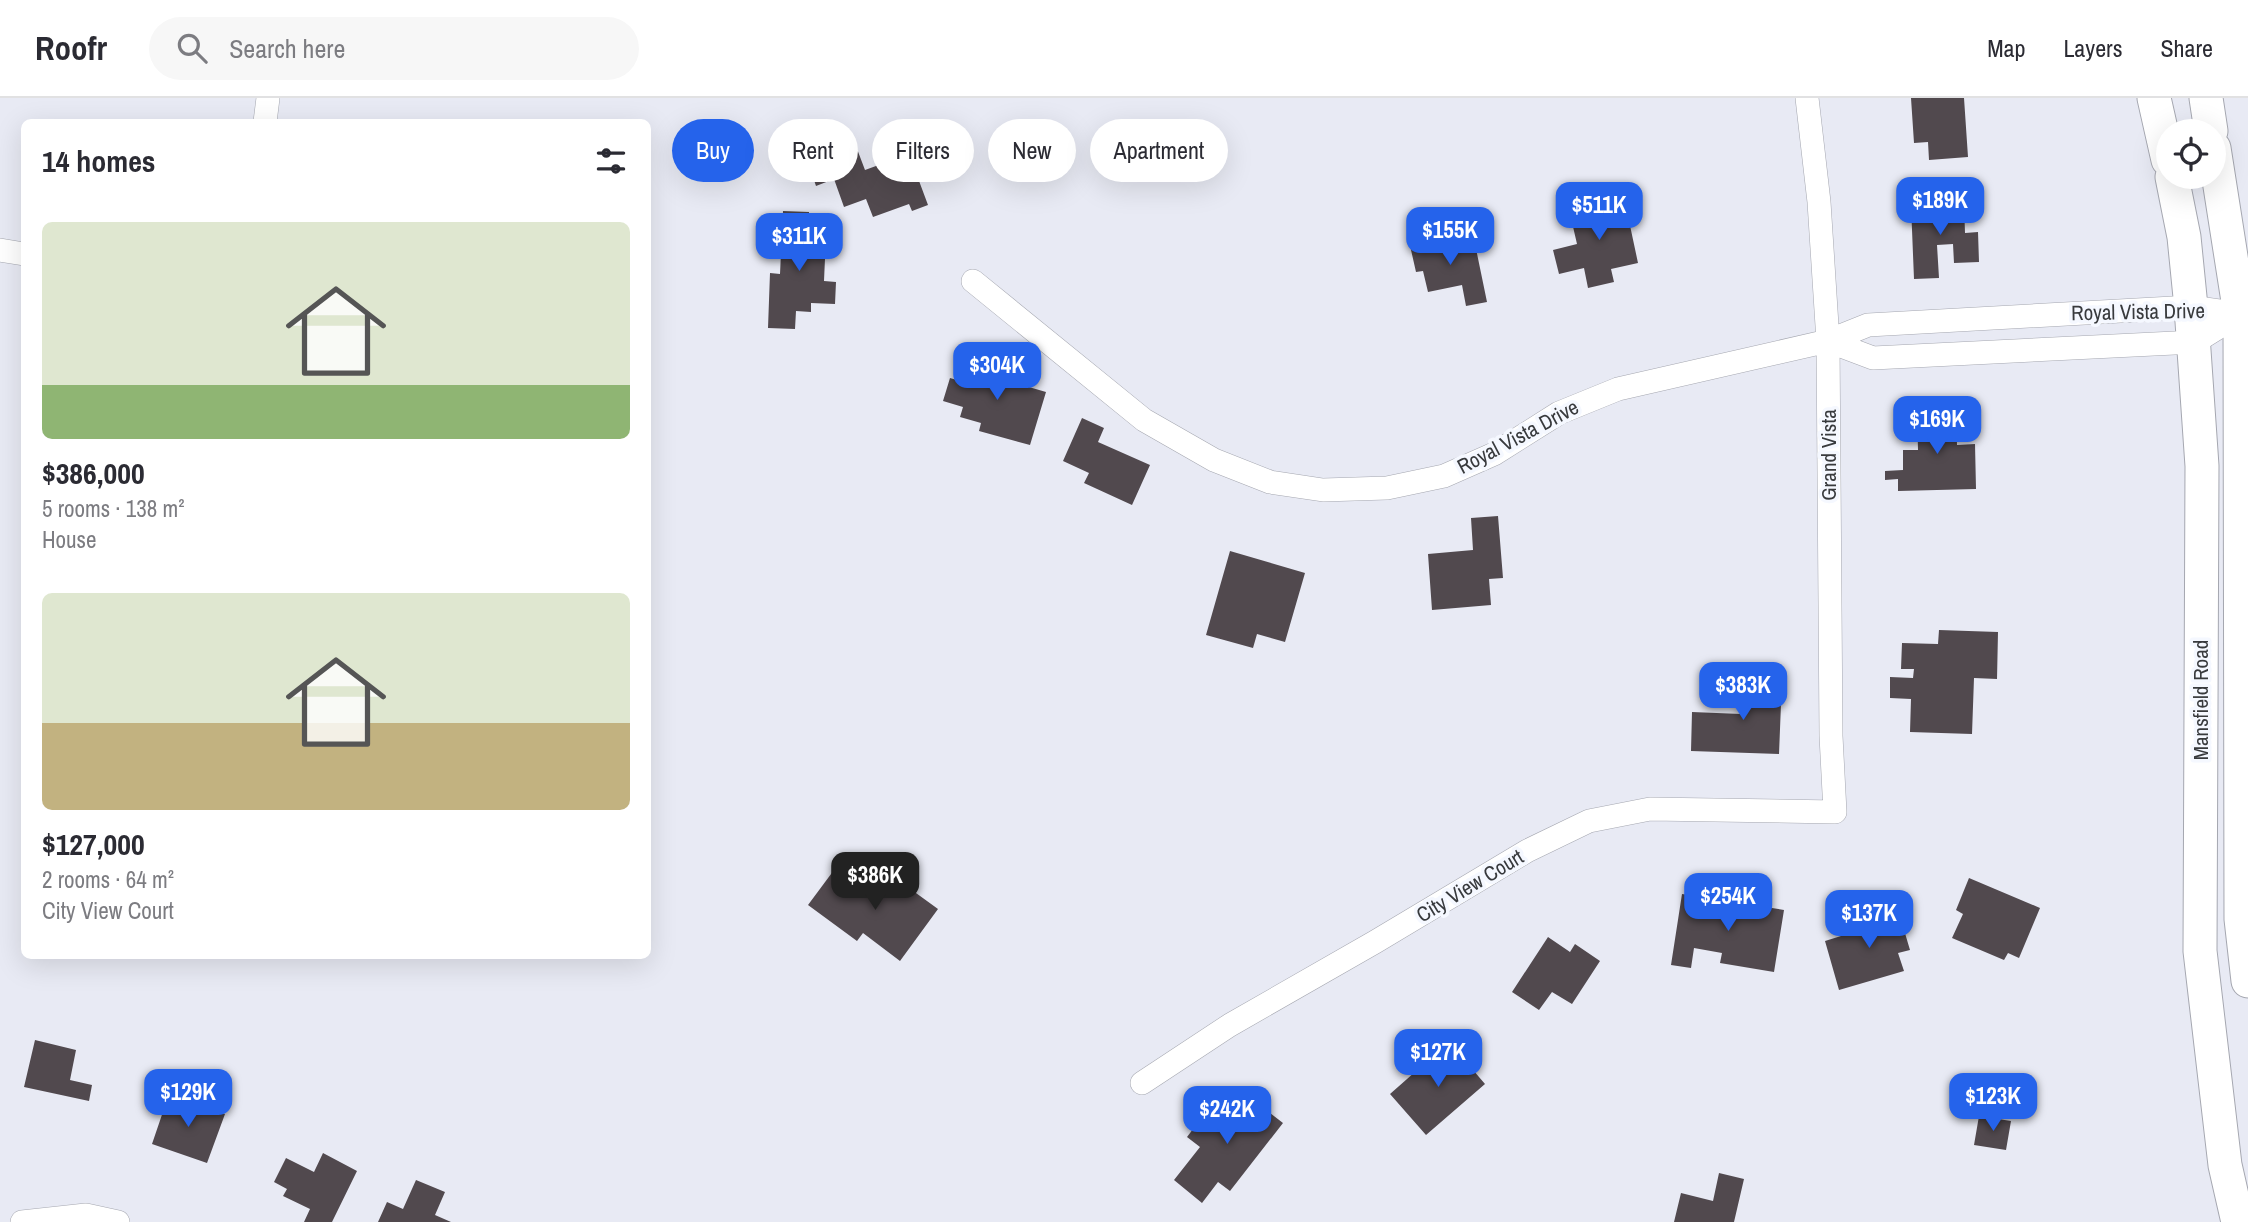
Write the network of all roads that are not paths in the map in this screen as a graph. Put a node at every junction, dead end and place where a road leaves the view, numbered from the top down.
1 (268, 98) edge
2 (1807, 98) edge
3 (2154, 98) edge
4 (2206, 98) edge
5 (265, 119) edge
6 (2159, 119) edge
7 (2209, 119) edge
8 (2174, 189) edge
9 (2220, 189) edge
10 (0, 250) edge
11 (21, 254) edge
12 (973, 281) dead end
13 (2191, 307) junction
14 (2240, 314) junction
15 (1982, 319) junction
16 (1828, 341) junction
17 (2195, 342) junction
18 (1985, 352) junction
19 (1835, 812) joint
20 (2248, 981) edge
21 (1142, 1083) dead end
22 (22, 1222) edge
23 (118, 1222) edge
24 (2238, 1222) edge

1 - 5 street
2 - 16 street, Grand Vista
3 - 6 main road
4 - 7 main road
8 - 13 main road, Mansfield Road
9 - 14 main road, Mansfield Road
10 - 11 street
12 - 16 street, Royal Vista Drive
13 - 14 street, Royal Vista Drive
13 - 15 street, Royal Vista Drive
13 - 17 main road, Mansfield Road
14 - 17 street, Royal Vista Drive
14 - 20 main road, Mansfield Road
15 - 16 street, Royal Vista Drive
15 - 18 street
16 - 18 street, Royal Vista Drive
16 - 19 street, Grand Vista
17 - 18 street, Royal Vista Drive
17 - 24 main road, Mansfield Road
19 - 21 street, City View Court
22 - 23 street

